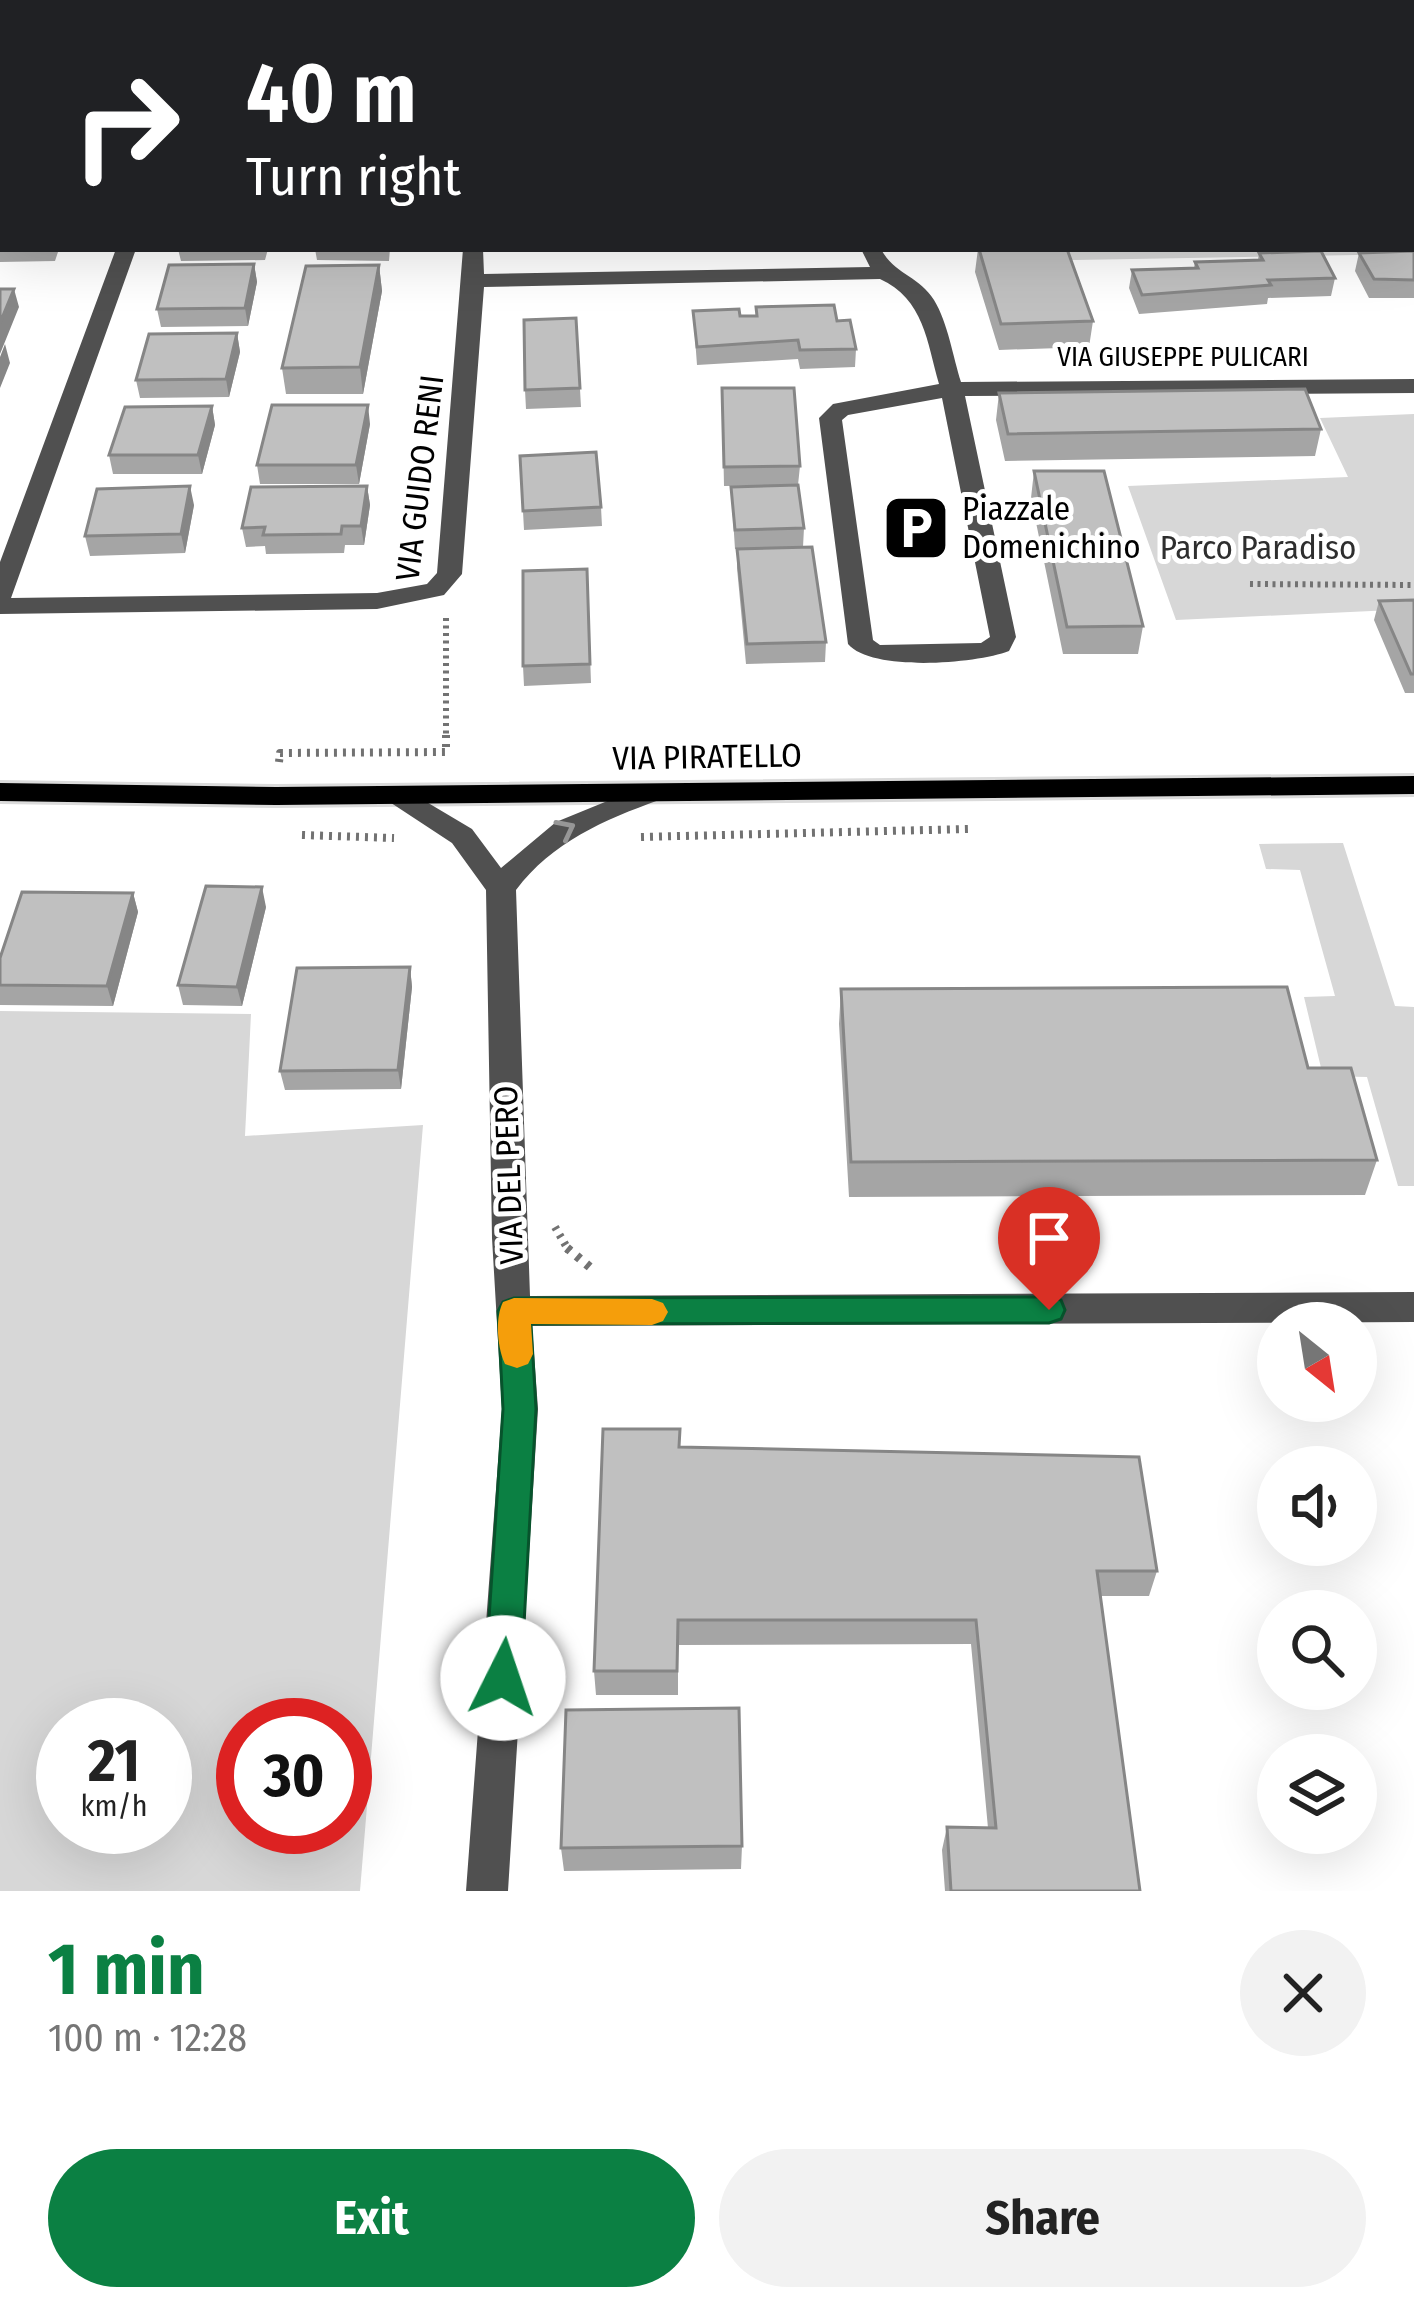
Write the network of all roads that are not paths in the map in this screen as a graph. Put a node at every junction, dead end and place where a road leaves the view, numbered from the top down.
1 (125, 252) edge
2 (473, 252) edge
3 (872, 252) edge
4 (883, 273) junction
5 (474, 281) junction
6 (1414, 386) edge
7 (952, 389) junction
8 (0, 596) edge
9 (0, 606) edge
10 (1414, 785) edge
11 (0, 793) edge
12 (650, 793) junction
13 (393, 796) junction
14 (501, 889) junction
15 (1414, 1307) edge
16 (514, 1311) junction
17 (487, 1891) edge

1 - 8 street
2 - 5 street, VIA GUIDO RENI
3 - 4 street
4 - 5 street
4 - 7 street
5 - 9 street, VIA GUIDO RENI
6 - 7 street, VIA GIUSEPPE PULICARI
7 - 7 street
10 - 12 main road, VIA PIRATELLO
11 - 13 main road, VIA PIRATELLO
12 - 13 main road, VIA PIRATELLO
14 -> 12 street
13 - 14 street
14 - 16 street, VIA DEL PERO
15 - 16 street
16 - 17 street, VIA DEL PERO

